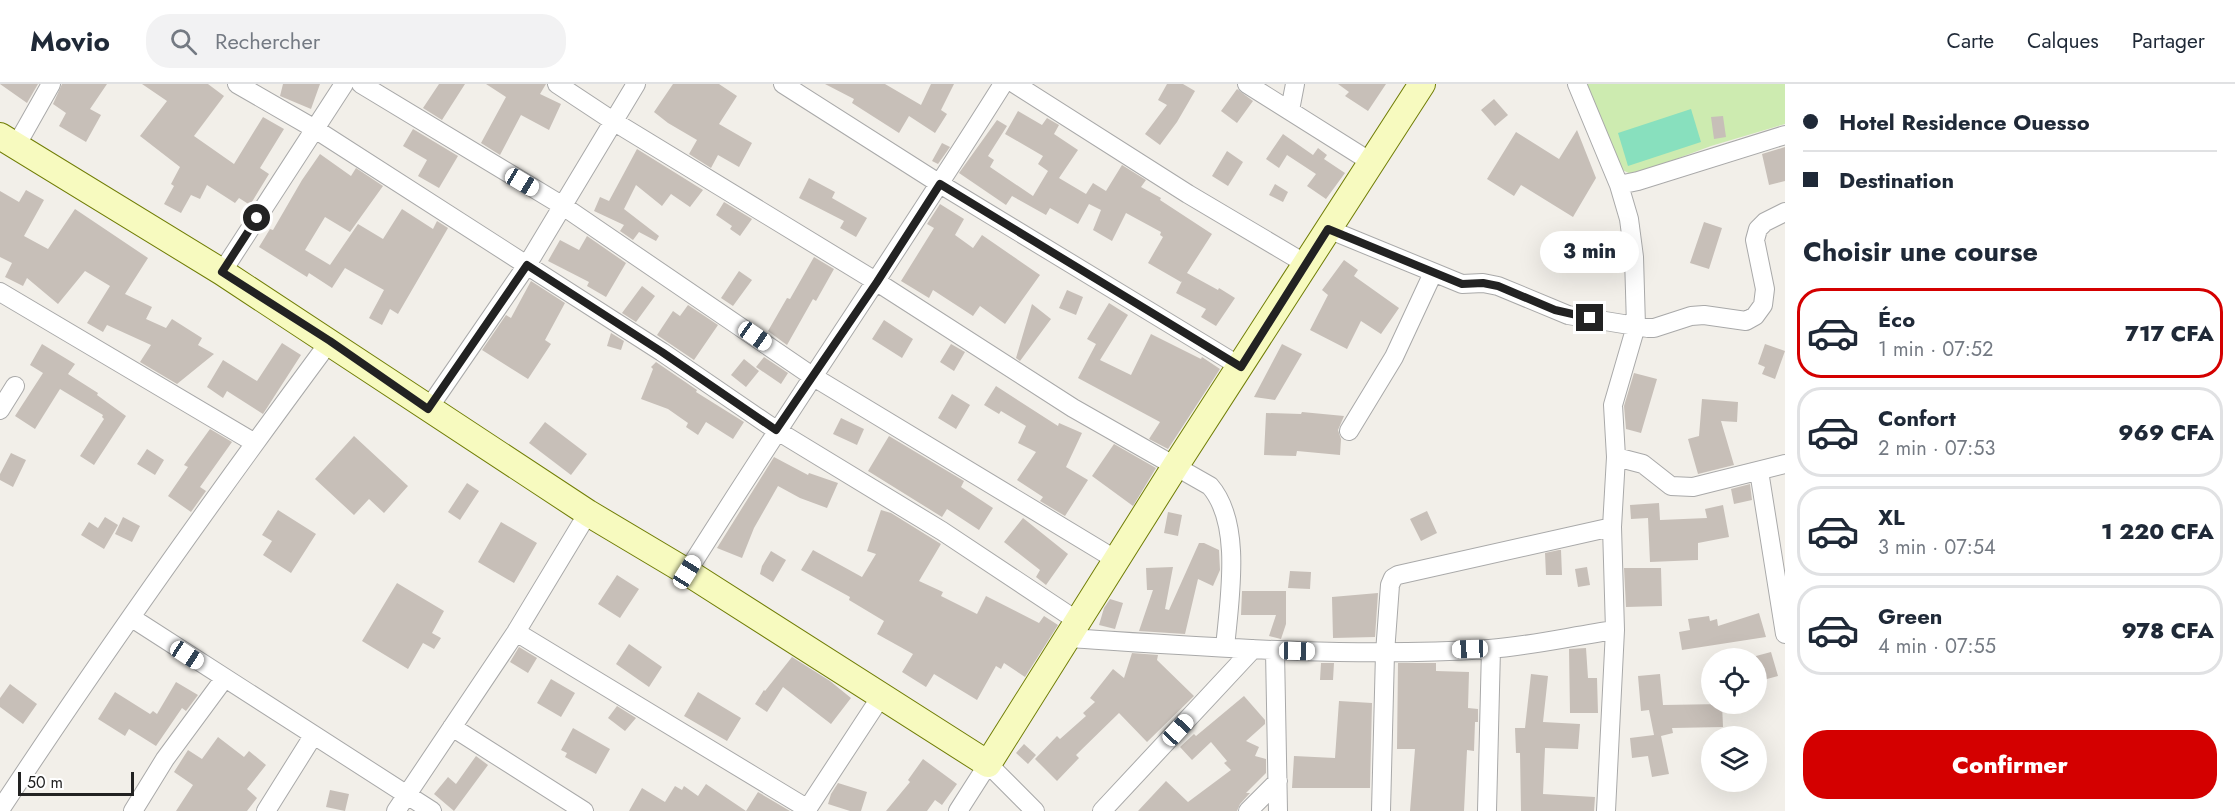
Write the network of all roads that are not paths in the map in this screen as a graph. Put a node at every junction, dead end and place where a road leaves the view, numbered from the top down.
1 (51, 84) edge
2 (237, 84) edge
3 (344, 84) edge
4 (361, 84) edge
5 (557, 84) edge
6 (636, 84) edge
7 (783, 84) edge
8 (1003, 84) edge
9 (1015, 84) edge
10 (1247, 84) edge
11 (1294, 84) edge
12 (1422, 84) edge
13 (1577, 84) edge
14 (1290, 110) junction
15 (613, 121) junction
16 (315, 129) junction
17 (1785, 135) edge
18 (8, 141) edge
19 (1371, 162) junction
20 (940, 184) junction
21 (1619, 185) junction
22 (563, 206) junction
23 (1785, 212) edge
24 (1328, 229) junction
25 (1306, 264) junction
26 (527, 265) junction
27 (222, 272) junction
28 (1433, 273) junction
29 (877, 282) junction
30 (0, 292) edge
31 (1636, 326) junction
32 (330, 341) junction
33 (1241, 367) junction
34 (812, 376) junction
35 (15, 386) dead end
36 (428, 409) junction
37 (0, 410) edge
38 (776, 430) junction
39 (1349, 431) dead end
40 (255, 443) junction
41 (1616, 457) junction
42 (1785, 464) edge
43 (1176, 465) junction
44 (1759, 471) junction
45 (588, 513) junction
46 (1612, 527) junction
47 (1118, 561) junction
48 (687, 572) junction
49 (132, 618) junction
50 (1074, 630) junction
51 (1615, 630) junction
52 (516, 632) junction
53 (1785, 634) edge
54 (1225, 648) junction
55 (1253, 649) junction
56 (1491, 649) junction
57 (1275, 651) junction
58 (1385, 653) junction
59 (224, 679) junction
60 (882, 695) junction
61 (452, 727) junction
62 (313, 736) junction
63 (988, 764) junction
64 (1278, 781) junction
65 (407, 795) junction
66 (0, 810) edge
67 (807, 810) edge
68 (133, 811) edge
69 (266, 811) edge
70 (396, 811) edge
71 (432, 811) edge
72 (584, 811) edge
73 (958, 811) edge
74 (1035, 811) edge
75 (1102, 811) edge
76 (1248, 811) edge
77 (1278, 811) edge
78 (1381, 811) edge
79 (1487, 811) edge
80 (1606, 811) edge

1 - 18 street
2 - 16 street
3 - 16 street
4 - 22 street
5 - 15 street
6 - 15 street
7 - 20 street
8 - 20 street
9 - 25 street
10 - 14 street
11 - 14 street
12 - 19 street
13 - 21 street
14 - 19 street
15 - 22 street
15 - 29 street
16 - 26 street
16 - 27 street
17 - 21 street
18 - 27 street
19 - 24 street
20 - 29 street
20 - 33 street
21 - 31 street
22 - 26 street
22 - 34 street
23 - 31 street
24 - 25 street
24 - 28 street
25 - 33 street
26 - 36 street
26 - 38 street
27 - 32 street
28 - 31 street
28 - 39 street
29 - 34 street
29 - 43 street
30 - 40 street
31 - 41 street
32 - 36 street
32 - 40 street
33 - 43 street
34 - 38 street
34 - 47 street
35 - 37 street
36 - 45 street
38 - 48 street
38 - 50 street
40 - 49 street
41 - 44 street
41 - 46 street
42 - 44 street
43 - 47 street
43 - 54 street
44 - 53 street
45 - 48 street
45 - 52 street
46 - 51 street
46 - 58 street
47 - 50 street
48 - 60 street
49 - 59 street
49 - 66 street
50 - 54 street
50 - 63 street
51 - 56 street
51 - 80 street
52 - 61 street
52 - 67 street
54 - 55 street
55 - 57 street
55 - 75 street
56 - 58 street
56 - 79 street
57 - 58 street
57 - 64 street
58 - 78 street
59 - 62 street
59 - 68 street
60 - 63 street
60 - 67 street
61 - 65 street
61 - 72 street
62 - 65 street
62 - 69 street
63 - 73 street
63 - 74 street
64 - 76 street
64 - 77 street
65 - 70 street
65 - 71 street

